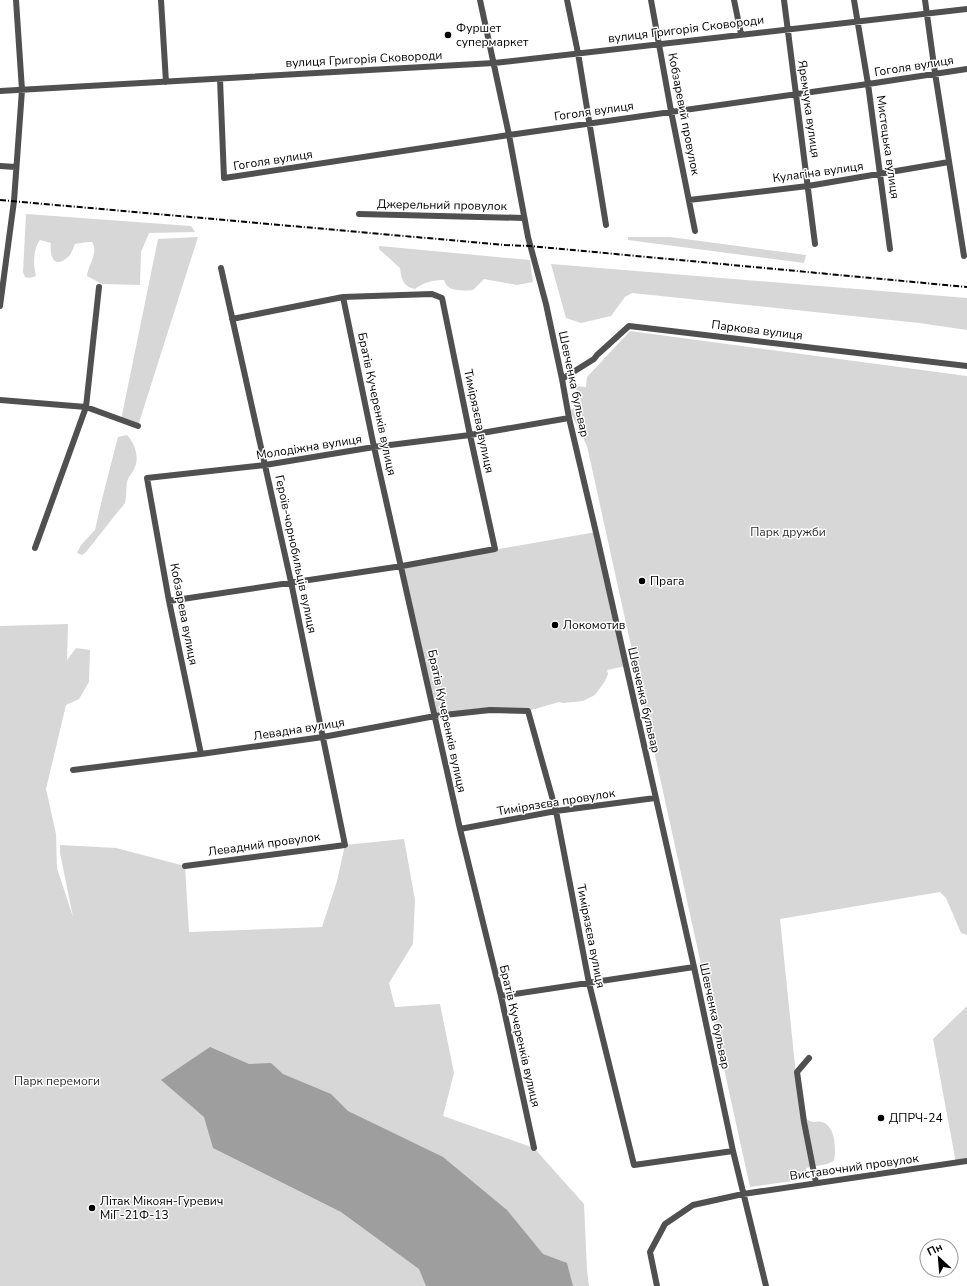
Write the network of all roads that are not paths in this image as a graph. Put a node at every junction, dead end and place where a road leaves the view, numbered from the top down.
1 (16, 0) edge
2 (161, 0) edge
3 (480, 0) edge
4 (567, 0) edge
5 (651, 0) edge
6 (734, 0) edge
7 (784, 0) edge
8 (854, 0) edge
9 (925, 0) edge
10 (967, 9) edge
11 (927, 13) junction
12 (856, 21) junction
13 (788, 29) junction
14 (741, 34) junction
15 (660, 43) junction
16 (578, 53) junction
17 (494, 63) junction
18 (967, 69) edge
19 (935, 74) junction
20 (220, 79) junction
21 (166, 82) junction
22 (868, 84) junction
23 (22, 90) junction
24 (0, 91) edge
25 (795, 94) junction
26 (671, 111) junction
27 (590, 123) junction
28 (509, 135) junction
29 (949, 162) junction
30 (0, 166) edge
31 (16, 167) junction
32 (880, 174) junction
33 (808, 186) junction
34 (689, 200) junction
35 (359, 214) dead end
36 (524, 218) junction
37 (606, 225) dead end
38 (695, 231) dead end
39 (815, 244) dead end
40 (890, 249) dead end
41 (964, 256) dead end
42 (3, 260) edge
43 (221, 268) dead end
44 (99, 287) dead end
45 (343, 297) junction
46 (0, 306) edge
47 (232, 319) junction
48 (967, 366) edge
49 (562, 379) junction
50 (0, 400) edge
51 (86, 407) junction
52 (569, 418) junction
53 (138, 426) dead end
54 (470, 435) junction
55 (374, 447) junction
56 (265, 465) junction
57 (147, 478) joint
58 (35, 548) dead end
59 (402, 566) junction
60 (291, 582) junction
61 (169, 601) junction
62 (528, 711) joint
63 (435, 716) junction
64 (323, 737) junction
65 (201, 754) junction
66 (73, 770) dead end
67 (655, 798) junction
68 (556, 812) junction
69 (460, 829) junction
70 (345, 844) joint
71 (185, 866) dead end
72 (694, 967) junction
73 (589, 983) junction
74 (501, 996) junction
75 (809, 1058) dead end
76 (534, 1148) dead end
77 (733, 1151) junction
78 (967, 1161) edge
79 (816, 1183) junction
80 (743, 1194) junction
81 (657, 1286) edge
82 (766, 1286) edge

1 - 23 street
2 - 21 street
3 - 17 street, Шевченка бульвар
4 - 16 street
5 - 15 street, Кобзаревий провулок
6 - 14 street
7 - 13 street, Яремчука вулиця
8 - 12 street, Мистецька вулиця
9 - 11 street
10 - 11 street, вулиця Григорія Сковороди
11 - 12 street, вулиця Григорія Сковороди
11 - 19 street
12 - 13 street, вулиця Григорія Сковороди
12 - 22 street, Мистецька вулиця
13 - 14 street, вулиця Григорія Сковороди
13 - 25 street, Яремчука вулиця
14 - 15 street, вулиця Григорія Сковороди
15 - 16 street, вулиця Григорія Сковороди
15 - 26 street, Кобзаревий провулок
16 - 17 street, вулиця Григорія Сковороди
16 - 27 street
17 - 20 street, вулиця Григорія Сковороди
17 - 28 street, Шевченка бульвар
18 - 19 street, Гоголя вулиця
19 - 22 street, Гоголя вулиця
19 - 29 street
20 - 21 street, вулиця Григорія Сковороди
20 - 28 street, Гоголя вулиця
21 - 23 street, вулиця Григорія Сковороди
22 - 25 street, Гоголя вулиця
22 - 32 street, Мистецька вулиця
23 - 24 street, вулиця Григорія Сковороди
23 - 31 street
25 - 26 street, Гоголя вулиця
25 - 33 street, Яремчука вулиця
26 - 27 street, Гоголя вулиця
26 - 34 street, Кобзаревий провулок
27 - 28 street, Гоголя вулиця
27 - 37 street
28 - 36 street, Шевченка бульвар
29 - 32 street, Кулагіна вулиця
29 - 41 street
30 - 31 street
31 - 42 street
32 - 33 street, Кулагіна вулиця
32 - 40 street, Мистецька вулиця
33 - 34 street, Кулагіна вулиця
33 - 39 street, Яремчука вулиця
34 - 38 street, Кобзаревий провулок
35 - 36 street, Джерельний провулок
36 - 49 street, Шевченка бульвар
42 - 46 street
43 - 47 street, Героїв-чорнобильців вулиця
44 - 51 street
45 - 47 street
45 - 54 street, Тимірязєва вулиця
45 - 55 street, Братів Кучеренків вулиця
47 - 56 street, Героїв-чорнобильців вулиця
48 - 49 street, Паркова вулиця
49 - 52 street, Шевченка бульвар
50 - 51 street
51 - 53 street
51 - 58 street
52 - 54 street, Молодіжна вулиця
52 - 67 street, Шевченка бульвар
54 - 55 street, Молодіжна вулиця
54 - 59 street, Тимірязєва вулиця
55 - 56 street, Молодіжна вулиця
55 - 59 street, Братів Кучеренків вулиця
56 - 57 street, Молодіжна вулиця
56 - 60 street, Героїв-чорнобильців вулиця
57 - 61 street, Кобзарева вулиця
59 - 60 street
59 - 63 street, Братів Кучеренків вулиця
60 - 61 street
60 - 64 street, Героїв-чорнобильців вулиця
61 - 65 street, Кобзарева вулиця
62 - 63 street, Левадна вулиця
62 - 68 street, Тимірязєва вулиця
63 - 64 street, Левадна вулиця
63 - 69 street, Братів Кучеренків вулиця
64 - 65 street, Левадна вулиця
64 - 70 street, Героїв-чорнобильців вулиця
65 - 66 street, Левадна вулиця
67 - 68 street, Тимірязєва провулок
67 - 72 street, Шевченка бульвар
68 - 69 street, Тимірязєва провулок
68 - 73 street, Тимірязєва вулиця
69 - 74 street, Братів Кучеренків вулиця
70 - 71 street, Левадний провулок
72 - 73 street
72 - 77 street, Шевченка бульвар
73 - 74 street
73 - 77 street, Тимірязєва вулиця
74 - 76 street, Братів Кучеренків вулиця
75 - 79 street
77 - 80 street, Шевченка бульвар
78 - 79 street, Виставочний провулок
79 - 80 street, Виставочний провулок
80 - 81 street, Виставочний провулок
80 - 82 street, Шевченка бульвар

